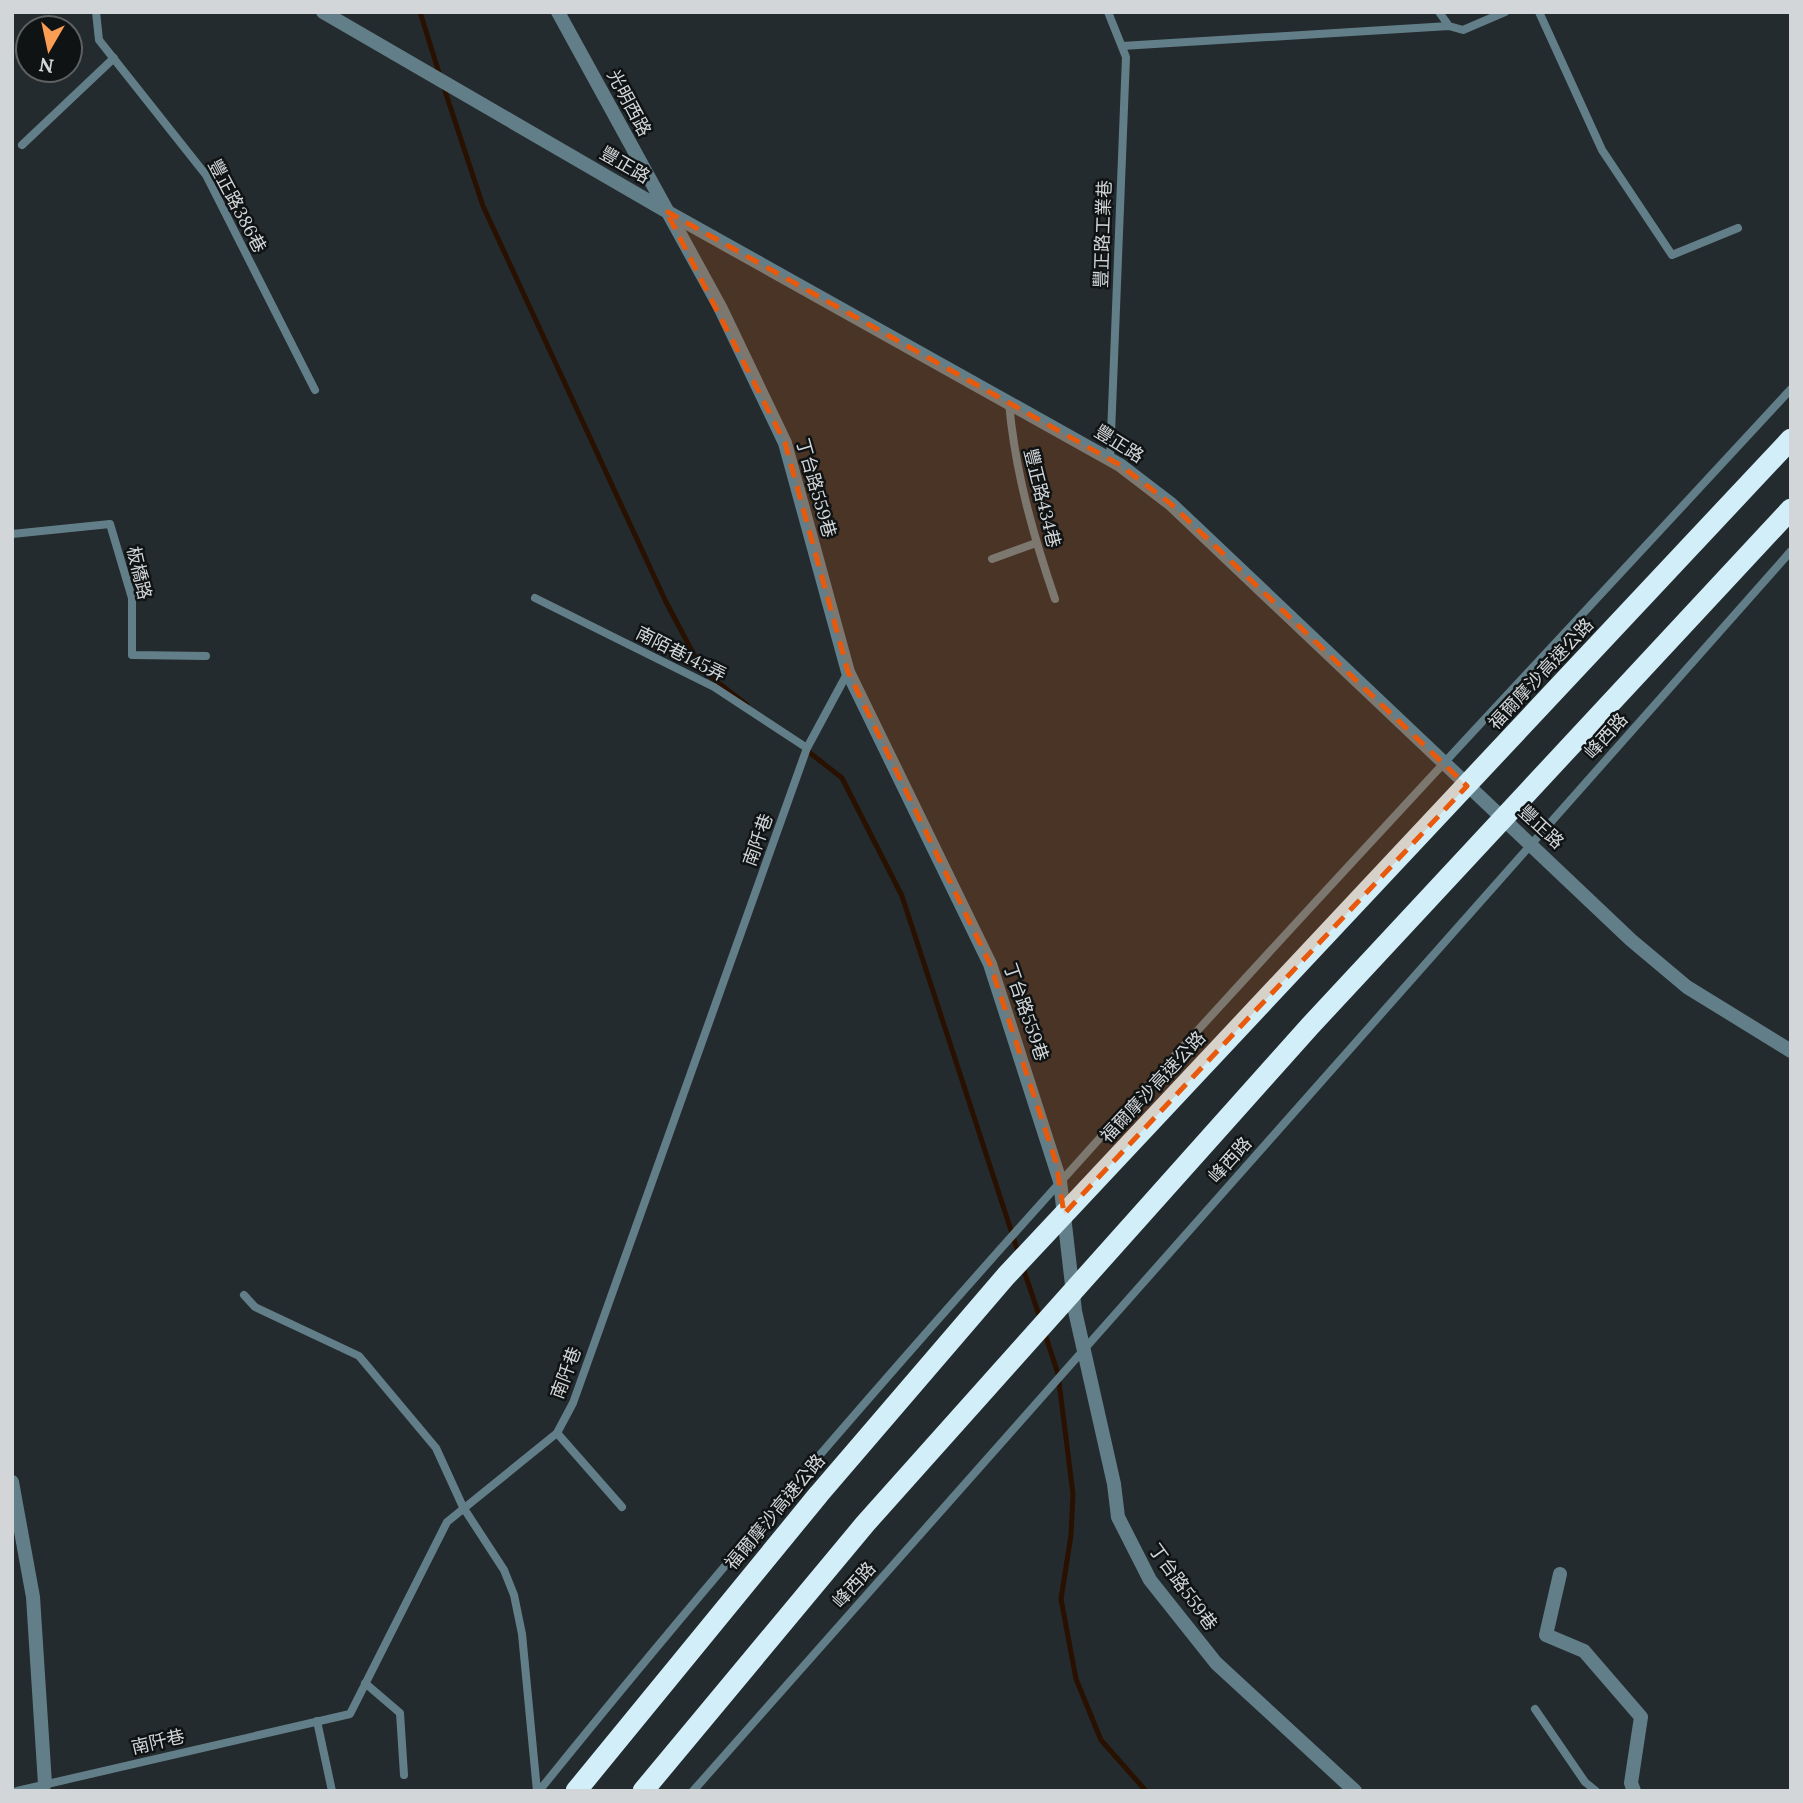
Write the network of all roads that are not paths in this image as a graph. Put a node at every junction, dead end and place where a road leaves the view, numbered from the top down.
1 (96, 12) edge
2 (323, 12) edge
3 (558, 12) edge
4 (1108, 12) edge
5 (1439, 12) edge
6 (1504, 12) edge
7 (1539, 12) edge
8 (1449, 26) junction
9 (1122, 46) junction
10 (114, 58) junction
11 (22, 145) dead end
12 (666, 211) junction
13 (1738, 228) dead end
14 (1791, 389) edge
15 (315, 390) dead end
16 (1009, 403) junction
17 (1791, 439) edge
18 (1110, 459) junction
19 (1791, 509) edge
20 (12, 534) edge
21 (1036, 543) junction
22 (1791, 551) edge
23 (992, 559) dead end
24 (535, 598) dead end
25 (1055, 599) dead end
26 (206, 656) dead end
27 (848, 672) junction
28 (807, 748) junction
29 (1443, 765) junction
30 (1531, 844) junction
31 (1791, 1051) edge
32 (1060, 1181) junction
33 (244, 1295) dead end
34 (1085, 1348) junction
35 (557, 1433) junction
36 (12, 1482) edge
37 (463, 1507) junction
38 (622, 1507) dead end
39 (1560, 1574) dead end
40 (365, 1683) junction
41 (1535, 1709) dead end
42 (317, 1721) junction
43 (404, 1775) dead end
44 (45, 1784) junction
45 (17, 1791) edge
46 (332, 1791) edge
47 (538, 1791) edge
48 (576, 1791) edge
49 (643, 1791) edge
50 (693, 1791) edge
51 (1355, 1791) edge
52 (1596, 1791) edge
53 (1634, 1791) edge

1 - 10 lane, 豐正路386巷
2 - 12 street, 豐正路
3 - 12 street, 光明西路
4 - 9 lane, 豐正路工業巷
5 - 8 lane
6 - 8 lane
7 - 13 lane
8 - 9 lane
9 - 18 lane, 豐正路工業巷
10 - 11 lane
10 - 15 lane, 豐正路386巷
12 - 16 street, 豐正路
12 - 27 street, 丁台路559巷
14 - 29 lane
16 - 18 street, 豐正路
16 - 21 lane, 豐正路434巷
17 - 48 highway, 福爾摩沙高速公路, bridge
18 - 29 street, 豐正路
19 - 49 highway, bridge
20 - 26 lane, 板橋路
21 - 23 lane
21 - 25 lane, 豐正路434巷
22 - 30 lane, 峰西路
24 - 28 lane, 南陌巷145弄
27 - 28 lane, 南阡巷
27 - 32 street, 丁台路559巷
28 - 35 lane, 南阡巷
29 - 30 street, 豐正路
29 - 32 lane
30 - 31 street, 豐正路
30 - 34 lane, 峰西路
32 - 34 street, 丁台路559巷
32 - 47 lane
33 - 37 lane
34 - 50 lane, 峰西路
34 - 51 street, 丁台路559巷
35 - 37 lane, 南阡巷
35 - 38 lane
36 - 44 street
37 - 40 lane, 南阡巷
37 - 47 lane
39 - 53 street
40 - 42 lane, 南阡巷
40 - 43 lane
41 - 52 lane
42 - 44 lane, 南阡巷
42 - 46 lane
44 - 45 lane, 南阡巷

